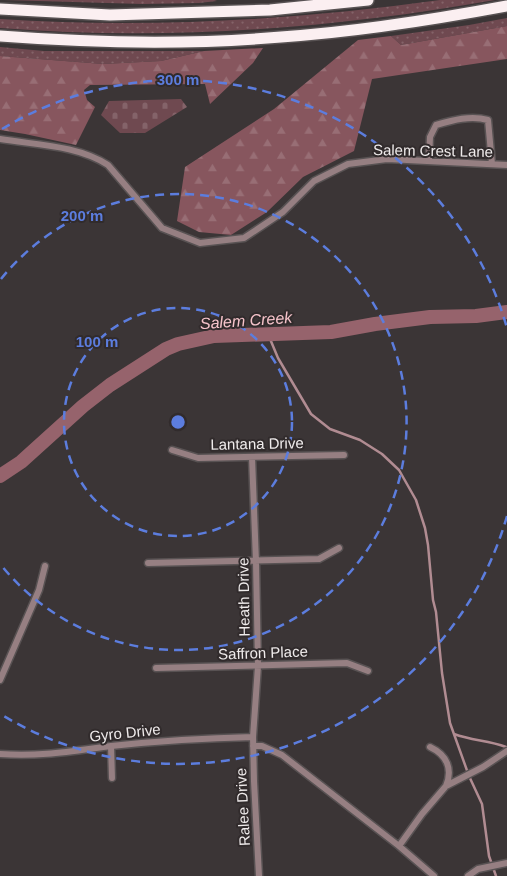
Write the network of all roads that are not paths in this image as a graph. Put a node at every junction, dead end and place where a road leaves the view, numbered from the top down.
1 (368, 0) edge
2 (507, 6) edge
3 (0, 9) edge
4 (0, 36) edge
5 (0, 139) edge
6 (429, 160) junction
7 (492, 164) junction
8 (507, 165) edge
9 (172, 450) dead end
10 (344, 455) dead end
11 (252, 457) junction
12 (339, 548) dead end
13 (256, 562) junction
14 (148, 563) dead end
15 (45, 566) dead end
16 (258, 666) junction
17 (156, 668) dead end
18 (368, 671) dead end
19 (0, 680) edge
20 (253, 737) junction
21 (111, 746) junction
22 (253, 746) junction
23 (430, 748) dead end
24 (507, 751) edge
25 (0, 754) edge
26 (112, 778) dead end
27 (446, 786) junction
28 (399, 846) junction
29 (507, 863) edge
30 (259, 876) edge
31 (434, 876) edge
32 (468, 876) edge

1 - 3 highway
2 - 4 highway
5 - 6 street, Salem Crest Lane
6 - 7 street, Salem Crest Lane
6 - 7 street
7 - 8 street, Salem Crest Lane
9 - 11 street, Lantana Drive
10 - 11 street, Lantana Drive
11 - 13 street, Heath Drive
12 - 13 street
13 - 14 street
13 - 16 street, Heath Drive
15 - 19 street
16 - 17 street, Saffron Place
16 - 18 street, Saffron Place
16 - 20 street, Heath Drive
20 - 21 street, Gyro Drive
20 - 22 street, Ralee Drive
21 - 25 street, Gyro Drive
21 - 26 street
22 - 28 street
22 - 30 street, Ralee Drive
23 - 27 street
24 - 27 street
27 - 28 street
28 - 31 street
29 - 32 street

